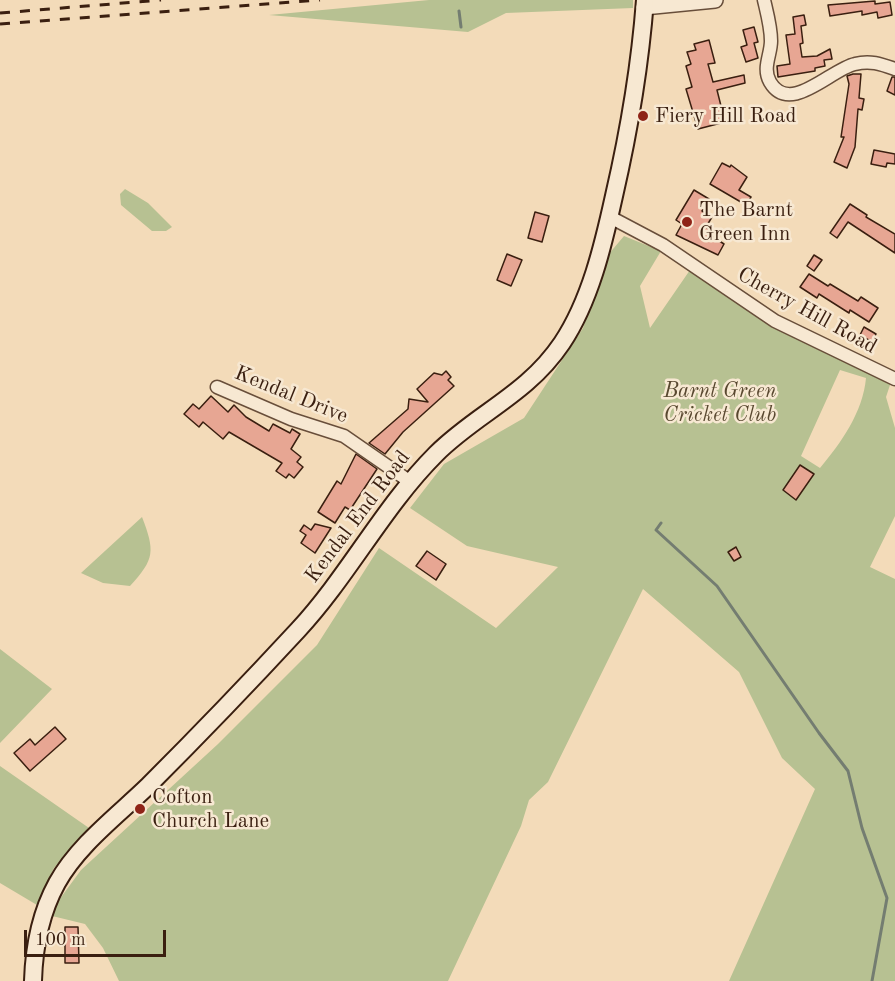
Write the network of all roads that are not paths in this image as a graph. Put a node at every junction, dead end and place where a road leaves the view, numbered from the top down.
1 (715, 0) edge
2 (764, 0) edge
3 (645, 4) edge
4 (895, 69) edge
5 (609, 216) junction
6 (895, 380) edge
7 (217, 387) dead end
8 (409, 481) junction
9 (33, 981) edge

1 - 3 street
2 - 4 street
3 - 5 main road, Kendal End Road
5 - 6 street, Cherry Hill Road
5 - 8 main road, Kendal End Road
7 - 8 street, Kendal Drive
8 - 9 main road, Kendal End Road

